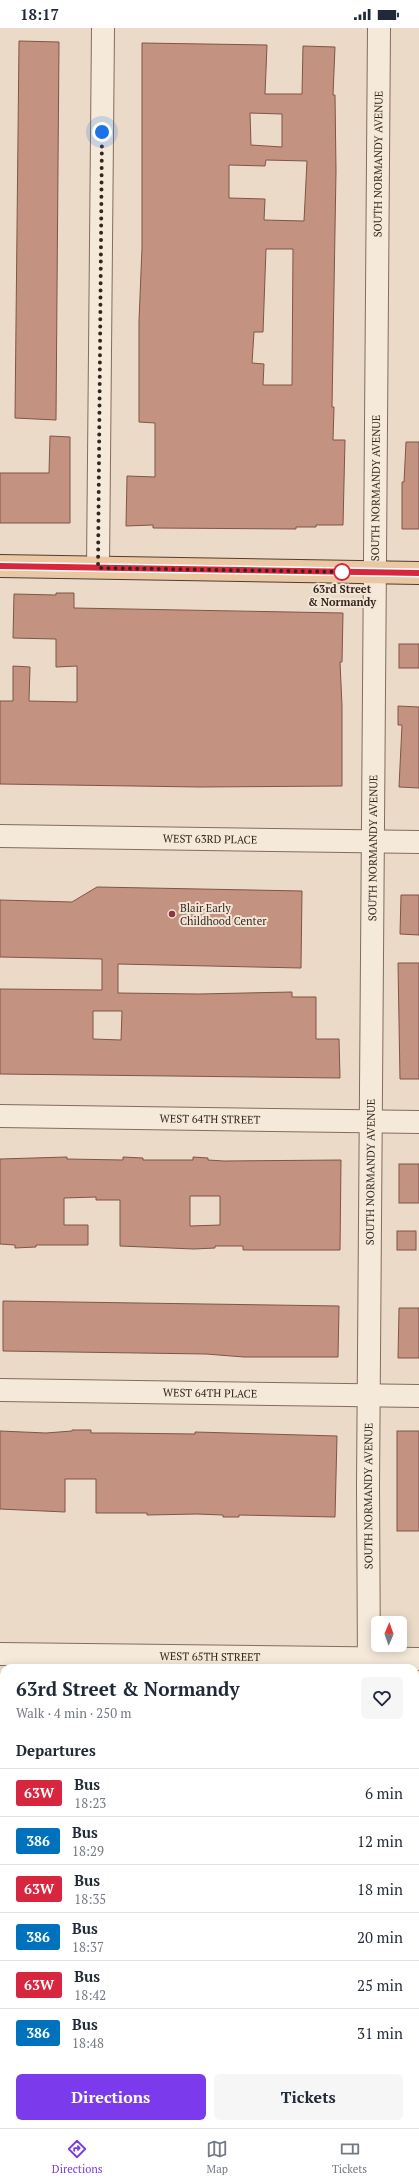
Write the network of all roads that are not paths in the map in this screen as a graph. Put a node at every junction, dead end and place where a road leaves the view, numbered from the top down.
1 (103, 28) edge
2 (379, 28) edge
3 (0, 566) edge
4 (98, 568) junction
5 (374, 573) junction
6 (419, 573) edge
7 (0, 836) edge
8 (372, 841) junction
9 (419, 842) edge
10 (0, 1116) edge
11 (371, 1121) junction
12 (419, 1122) edge
13 (0, 1390) edge
14 (369, 1395) junction
15 (419, 1396) edge
16 (0, 1654) edge
17 (419, 1658) edge
18 (369, 1663) edge

1 - 4 street
2 - 5 street, SOUTH NORMANDY AVENUE
3 - 4 main road
4 - 5 main road
5 - 6 main road
5 - 8 street, SOUTH NORMANDY AVENUE
7 - 8 street, WEST 63RD PLACE
8 - 9 street, WEST 63RD PLACE
8 - 11 street, SOUTH NORMANDY AVENUE
10 - 11 street, WEST 64TH STREET
11 - 12 street, WEST 64TH STREET
11 - 14 street, SOUTH NORMANDY AVENUE
13 - 14 street, WEST 64TH PLACE
14 - 15 street, WEST 64TH PLACE
14 - 18 street, SOUTH NORMANDY AVENUE
16 - 18 street, WEST 65TH STREET
17 - 18 street, WEST 65TH STREET

